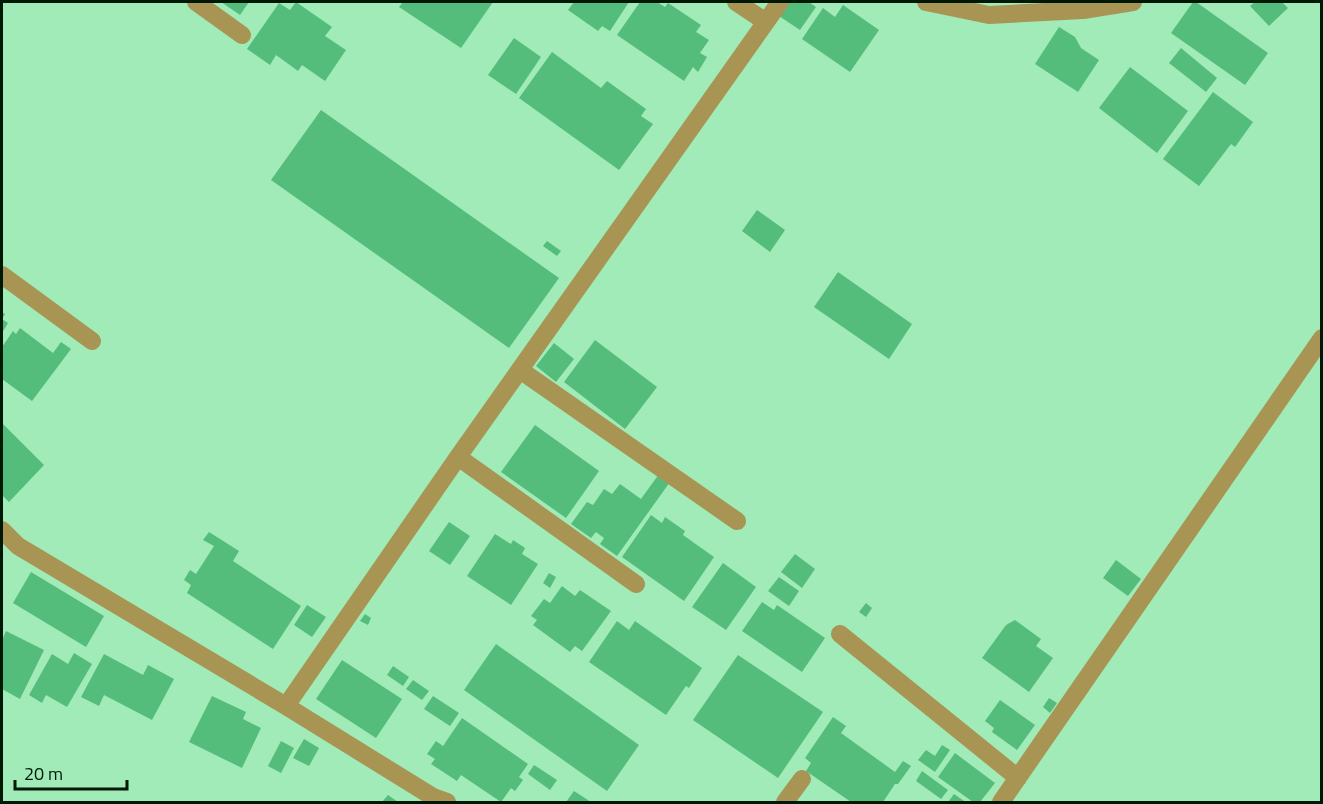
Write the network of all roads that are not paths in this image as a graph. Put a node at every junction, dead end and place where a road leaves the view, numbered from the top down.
1 (196, 2) edge
2 (736, 2) edge
3 (780, 2) edge
4 (926, 2) edge
5 (1133, 2) edge
6 (766, 22) junction
7 (242, 34) dead end
8 (2, 275) edge
9 (1322, 338) edge
10 (92, 341) dead end
11 (520, 370) junction
12 (458, 458) junction
13 (737, 521) dead end
14 (2, 530) edge
15 (636, 584) dead end
16 (840, 634) dead end
17 (286, 706) junction
18 (1018, 778) junction
19 (802, 779) dead end
20 (447, 802) edge
21 (785, 802) edge
22 (1001, 802) edge

1 - 7 street
2 - 6 street
3 - 6 street
4 - 5 street
6 - 11 street
8 - 10 street
9 - 18 street
11 - 12 street
11 - 13 street
12 - 15 street
12 - 17 street
14 - 17 street
16 - 18 street
17 - 20 street
18 - 22 street
19 - 21 street

